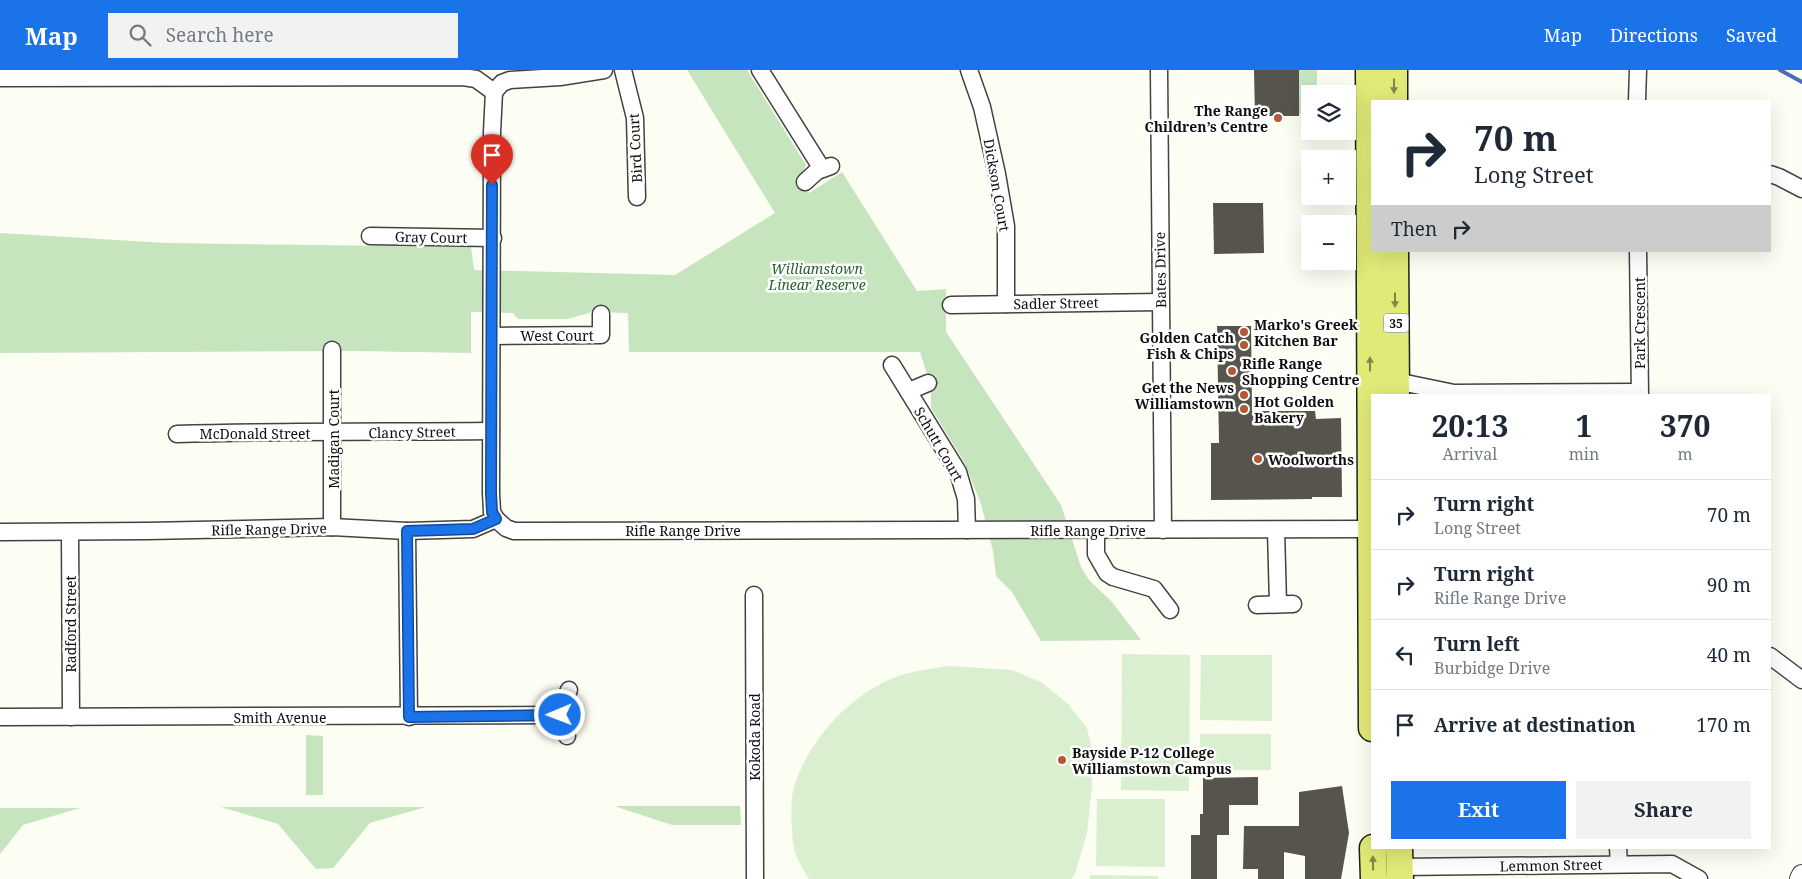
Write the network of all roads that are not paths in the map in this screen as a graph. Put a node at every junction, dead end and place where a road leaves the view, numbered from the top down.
1 (604, 70) edge
2 (623, 70) edge
3 (760, 70) edge
4 (969, 70) edge
5 (1159, 70) edge
6 (1369, 70) edge
7 (1394, 70) edge
8 (1638, 70) edge
9 (345, 73) edge
10 (0, 78) edge
11 (494, 92) junction
12 (1394, 100) edge
13 (1637, 100) edge
14 (1371, 110) edge
15 (1771, 174) edge
16 (805, 182) dead end
17 (1802, 189) edge
18 (637, 197) dead end
19 (370, 236) dead end
20 (492, 238) junction
21 (1378, 252) edge
22 (1395, 252) edge
23 (1638, 252) edge
24 (1160, 302) junction
25 (951, 304) dead end
26 (1006, 304) junction
27 (601, 314) dead end
28 (492, 336) junction
29 (332, 350) dead end
30 (892, 365) dead end
31 (928, 383) dead end
32 (1385, 390) edge
33 (909, 391) junction
34 (1450, 394) edge
35 (1639, 394) edge
36 (491, 431) junction
37 (333, 433) junction
38 (177, 434) dead end
39 (496, 519) junction
40 (332, 527) junction
41 (1371, 529) edge
42 (967, 530) junction
43 (1096, 530) junction
44 (1163, 530) junction
45 (1276, 530) junction
46 (407, 531) junction
47 (0, 532) edge
48 (70, 532) junction
49 (754, 595) dead end
50 (1257, 605) dead end
51 (1170, 610) dead end
52 (1771, 657) edge
53 (1802, 680) edge
54 (569, 690) dead end
55 (560, 715) junction
56 (0, 717) edge
57 (71, 717) junction
58 (409, 717) junction
59 (567, 736) dead end
60 (1373, 849) edge
61 (1618, 849) edge
62 (1399, 864) edge
63 (1619, 864) junction
64 (1802, 875) edge
65 (755, 879) edge
66 (1374, 879) edge
67 (1699, 879) edge
68 (1800, 879) edge

1 - 11 street
2 - 18 street, Bird Court
3 - 16 street
4 - 26 street, Dickson Court
5 - 24 street, Bates Drive
14 -> 6 main road, 35
7 -> 12 main road
8 - 13 street
9 - 10 street
9 - 11 street
11 - 20 street
15 - 17 street
19 - 20 street, Gray Court
20 - 28 street
32 -> 21 main road, 35
22 -> 32 main road, 35
23 - 35 street, Park Crescent
24 - 26 street, Sadler Street
24 - 44 street, Bates Drive
25 - 26 street, Sadler Street
27 - 28 street, West Court
28 - 36 street
29 - 37 street, Madigan Court
30 - 33 street, Schutt Court
31 - 33 street
32 - 34 street
33 - 42 street, Schutt Court
34 - 35 street
36 - 37 street, Clancy Street
36 - 39 street
37 - 38 street, McDonald Street
37 - 40 street, Madigan Court
39 - 42 street, Rifle Range Drive
39 - 46 street, Rifle Range Drive
40 - 46 street, Rifle Range Drive
40 - 48 street, Rifle Range Drive
41 - 45 street, Rifle Range Drive
42 - 43 street, Rifle Range Drive
43 - 44 street, Rifle Range Drive
43 - 51 street
44 - 45 street, Rifle Range Drive
45 - 50 street
46 - 58 street
47 - 48 street, Rifle Range Drive
48 - 57 street, Radford Street
49 - 65 street, Kokoda Road
52 - 53 street
54 - 55 street
55 - 58 street, Smith Avenue
55 - 59 street
56 - 57 street, Smith Avenue
57 - 58 street, Smith Avenue
66 -> 60 main road
61 - 63 street
62 - 63 street, Lemmon Street
63 - 67 street, Lemmon Street
64 - 68 street

